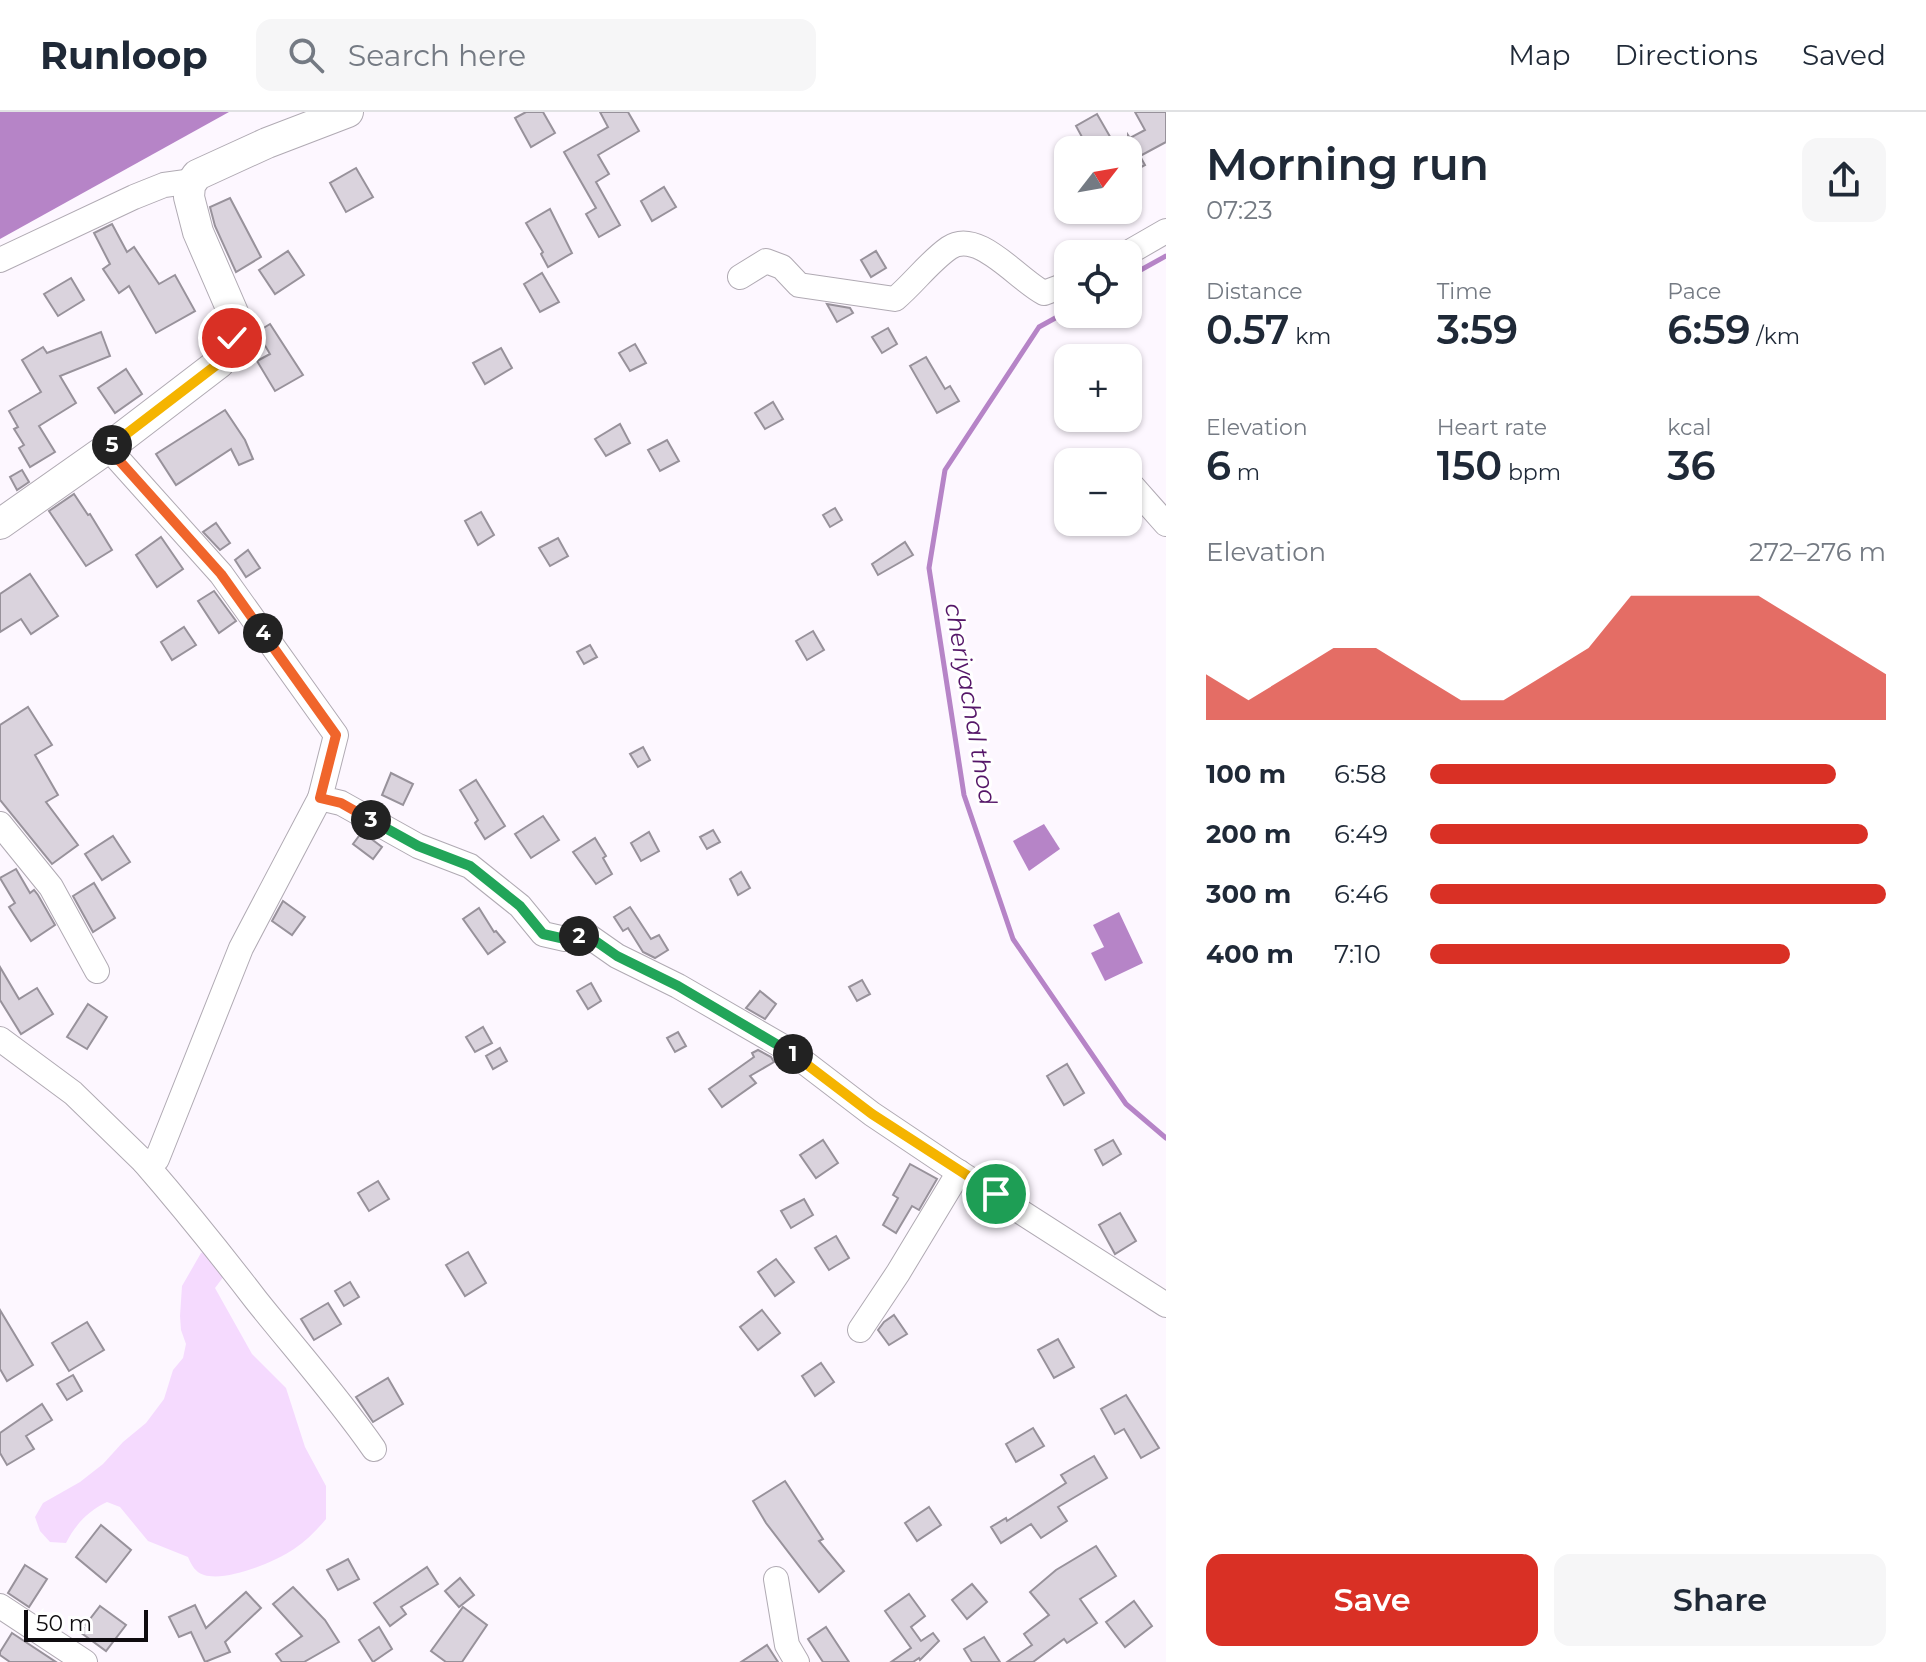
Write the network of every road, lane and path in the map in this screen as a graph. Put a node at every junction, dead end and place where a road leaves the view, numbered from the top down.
1 (348, 112) edge
2 (193, 181) junction
3 (1166, 231) edge
4 (1142, 245) edge
5 (0, 260) edge
6 (740, 277) dead end
7 (1054, 289) edge
8 (108, 448) junction
9 (1142, 497) edge
10 (0, 524) edge
11 (1166, 524) edge
12 (320, 798) junction
13 (0, 824) edge
14 (97, 971) dead end
15 (0, 1039) edge
16 (144, 1162) junction
17 (959, 1172) junction
18 (1166, 1305) edge
19 (860, 1330) dead end
20 (374, 1449) dead end
21 (776, 1579) dead end
22 (0, 1606) edge
23 (85, 1662) edge
24 (797, 1662) edge

1 - 2 main road
2 - 5 street
2 - 8 main road
3 - 4 street
6 - 7 street
8 - 10 main road
8 - 12 street
9 - 11 street
12 - 16 street
12 - 17 street
13 - 14 street
15 - 16 street
16 - 20 street
17 - 18 street
17 - 19 street
21 - 24 street
22 - 23 street

